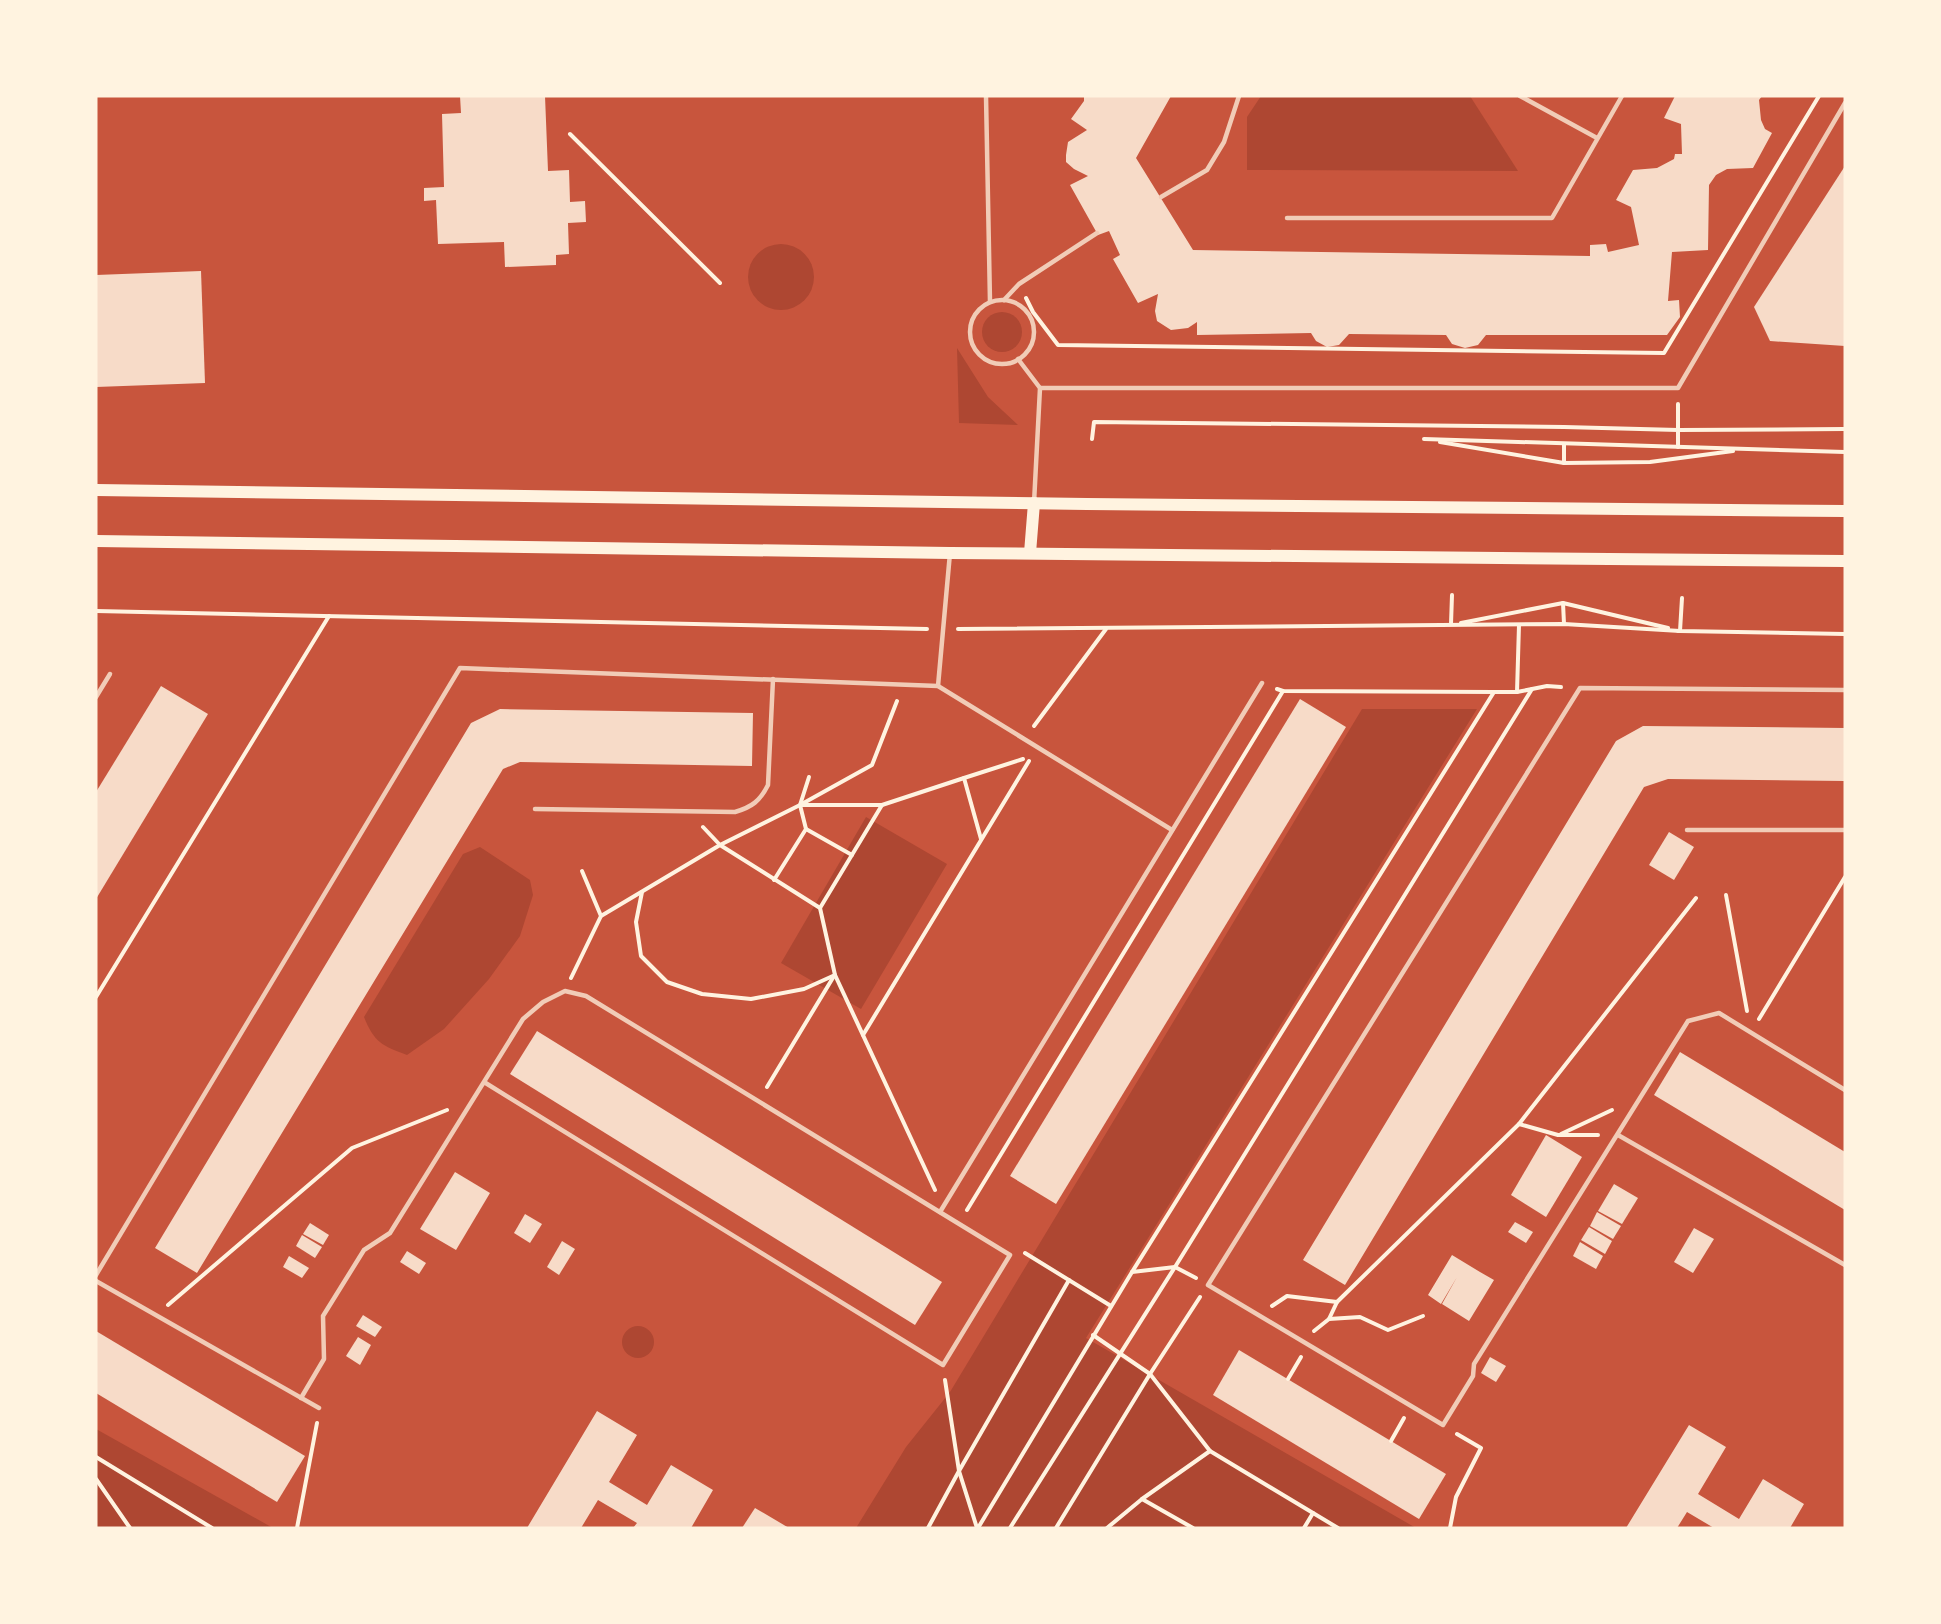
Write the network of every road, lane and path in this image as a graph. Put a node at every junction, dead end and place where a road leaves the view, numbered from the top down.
1 (986, 96) edge
2 (1239, 96) edge
3 (1520, 96) edge
4 (1622, 96) edge
5 (1819, 96) edge
6 (1845, 103) edge
7 (570, 134) dead end
8 (1598, 138) junction
9 (1161, 197) dead end
10 (1287, 218) dead end
11 (1097, 234) dead end
12 (720, 283) dead end
13 (1019, 284) junction
14 (1004, 300) junction
15 (990, 302) junction
16 (1018, 359) junction
17 (1040, 387) junction
18 (1678, 388) junction
19 (1845, 429) edge
20 (1678, 430) junction
21 (1092, 439) dead end
22 (1564, 444) junction
23 (1678, 447) junction
24 (1746, 449) junction
25 (1845, 452) edge
26 (1564, 463) junction
27 (96, 490) edge
28 (1034, 503) junction
29 (1845, 510) edge
30 (96, 541) edge
31 (950, 553) junction
32 (1030, 553) junction
33 (1845, 561) edge
34 (1452, 595) dead end
35 (1682, 598) dead end
36 (1563, 603) junction
37 (96, 611) edge
38 (330, 616) junction
39 (1564, 624) junction
40 (1451, 625) junction
41 (1519, 625) junction
42 (943, 629) junction
43 (1106, 629) junction
44 (1680, 631) junction
45 (1845, 634) edge
46 (110, 674) dead end
47 (773, 679) junction
48 (1262, 683) dead end
49 (904, 685) junction
50 (938, 686) junction
51 (1532, 688) junction
52 (1580, 688) junction
53 (1845, 690) edge
54 (1494, 692) junction
55 (1517, 692) junction
56 (96, 697) edge
57 (1024, 739) junction
58 (809, 777) dead end
59 (964, 778) junction
60 (800, 805) junction
61 (882, 805) junction
62 (536, 809) dead end
63 (806, 829) junction
64 (1172, 830) junction
65 (1687, 830) dead end
66 (1845, 830) edge
67 (981, 839) junction
68 (720, 845) junction
69 (852, 855) junction
70 (582, 871) dead end
71 (1845, 877) edge
72 (774, 880) junction
73 (642, 891) junction
74 (1725, 895) dead end
75 (1696, 898) dead end
76 (820, 908) junction
77 (601, 915) junction
78 (835, 975) junction
79 (565, 991) junction
80 (96, 997) edge
81 (1751, 1032) junction
82 (863, 1035) junction
83 (484, 1082) junction
84 (1845, 1090) edge
85 (1641, 1097) junction
86 (473, 1100) junction
87 (758, 1101) junction
88 (1519, 1124) junction
89 (1558, 1135) junction
90 (1618, 1135) junction
91 (943, 1206) junction
92 (940, 1212) junction
93 (1021, 1251) dead end
94 (1845, 1265) edge
95 (1175, 1267) junction
96 (1132, 1272) junction
97 (96, 1275) edge
98 (1070, 1280) junction
99 (96, 1281) edge
100 (1208, 1285) junction
101 (1337, 1302) junction
102 (1111, 1306) junction
103 (157, 1315) junction
104 (1258, 1315) junction
105 (1423, 1316) dead end
106 (1329, 1319) junction
107 (1093, 1335) junction
108 (1302, 1341) junction
109 (1308, 1345) junction
110 (1120, 1353) junction
111 (943, 1365) junction
112 (1150, 1374) junction
113 (1288, 1379) dead end
114 (301, 1398) junction
115 (1411, 1407) junction
116 (320, 1408) joint
117 (1443, 1425) junction
118 (1391, 1441) dead end
119 (1210, 1451) junction
120 (96, 1457) edge
121 (959, 1471) junction
122 (96, 1479) edge
123 (1142, 1499) junction
124 (1313, 1513) junction
125 (130, 1528) edge
126 (212, 1528) edge
127 (297, 1528) edge
128 (928, 1528) edge
129 (978, 1528) edge
130 (1010, 1528) edge
131 (1056, 1528) edge
132 (1107, 1528) edge
133 (1193, 1528) edge
134 (1304, 1528) edge
135 (1338, 1528) edge
136 (1450, 1528) edge

1 - 15 lane
2 - 9 lane
3 - 8 lane
4 - 8 lane
5 - 13 path
6 - 18 lane
7 - 12 path
8 - 10 lane
11 - 13 lane
13 - 14 lane
14 - 15 lane
14 - 16 lane
15 - 16 lane
16 - 17 lane
17 - 18 lane
17 - 28 lane
18 - 20 path
19 - 20 path
20 - 21 path
20 - 23 path
22 - 23 path
22 - 26 path
22 - 26 path
23 - 24 path
24 - 25 path
24 - 26 path
27 - 28 main road
28 - 29 main road
28 - 32 main road
30 - 31 main road
31 - 32 main road
31 - 42 lane
32 - 33 main road
34 - 40 path
35 - 44 path
36 - 39 path
36 - 40 path
36 - 44 path
37 - 38 path
38 - 42 path
38 - 80 path
39 - 41 path
39 - 44 path
40 - 41 path
40 - 43 path
41 - 55 path
42 - 43 path
42 - 50 lane
43 - 57 path
44 - 45 path
46 - 56 lane
47 - 49 lane
47 - 62 lane
47 - 97 lane
48 - 64 lane
49 - 50 lane
49 - 60 path
50 - 57 lane
51 - 52 path
51 - 55 path
51 - 95 path
52 - 53 lane
52 - 100 lane
54 - 55 path
54 - 91 path
54 - 96 path
57 - 64 lane
58 - 60 path
59 - 61 path
59 - 67 path
59 - 67 path
60 - 61 path
60 - 63 path
60 - 68 path
61 - 69 path
63 - 69 path
63 - 72 path
64 - 91 lane
65 - 66 lane
67 - 82 path
68 - 72 path
68 - 73 path
69 - 76 path
70 - 77 path
71 - 81 path
72 - 76 path
73 - 77 path
73 - 78 path
74 - 81 path
75 - 88 path
76 - 78 path
77 - 79 path
78 - 82 path
78 - 87 path
79 - 83 lane
79 - 87 lane
81 - 84 lane
81 - 85 lane
82 - 91 path
83 - 86 lane
83 - 111 lane
85 - 89 path
85 - 90 lane
86 - 103 path
86 - 114 lane
87 - 92 lane
88 - 89 path
88 - 101 path
89 - 90 path
90 - 94 lane
90 - 117 lane
91 - 92 lane
92 - 111 lane
93 - 98 path
95 - 96 path
95 - 100 path
95 - 110 path
96 - 102 path
98 - 102 path
98 - 121 path
99 - 103 lane
100 - 104 lane
100 - 112 path
101 - 104 path
101 - 106 path
102 - 107 path
103 - 114 lane
104 - 108 lane
105 - 106 path
106 - 108 path
107 - 110 path
107 - 129 path
108 - 109 lane
109 - 113 path
109 - 115 lane
110 - 112 path
110 - 130 path
111 - 121 path
112 - 119 path
112 - 131 path
114 - 116 lane
115 - 117 lane
115 - 118 path
116 - 127 path
117 - 136 path
119 - 123 path
119 - 124 path
120 - 126 path
121 - 128 path
121 - 129 path
122 - 125 path
123 - 132 path
123 - 133 path
124 - 134 path
124 - 135 path

